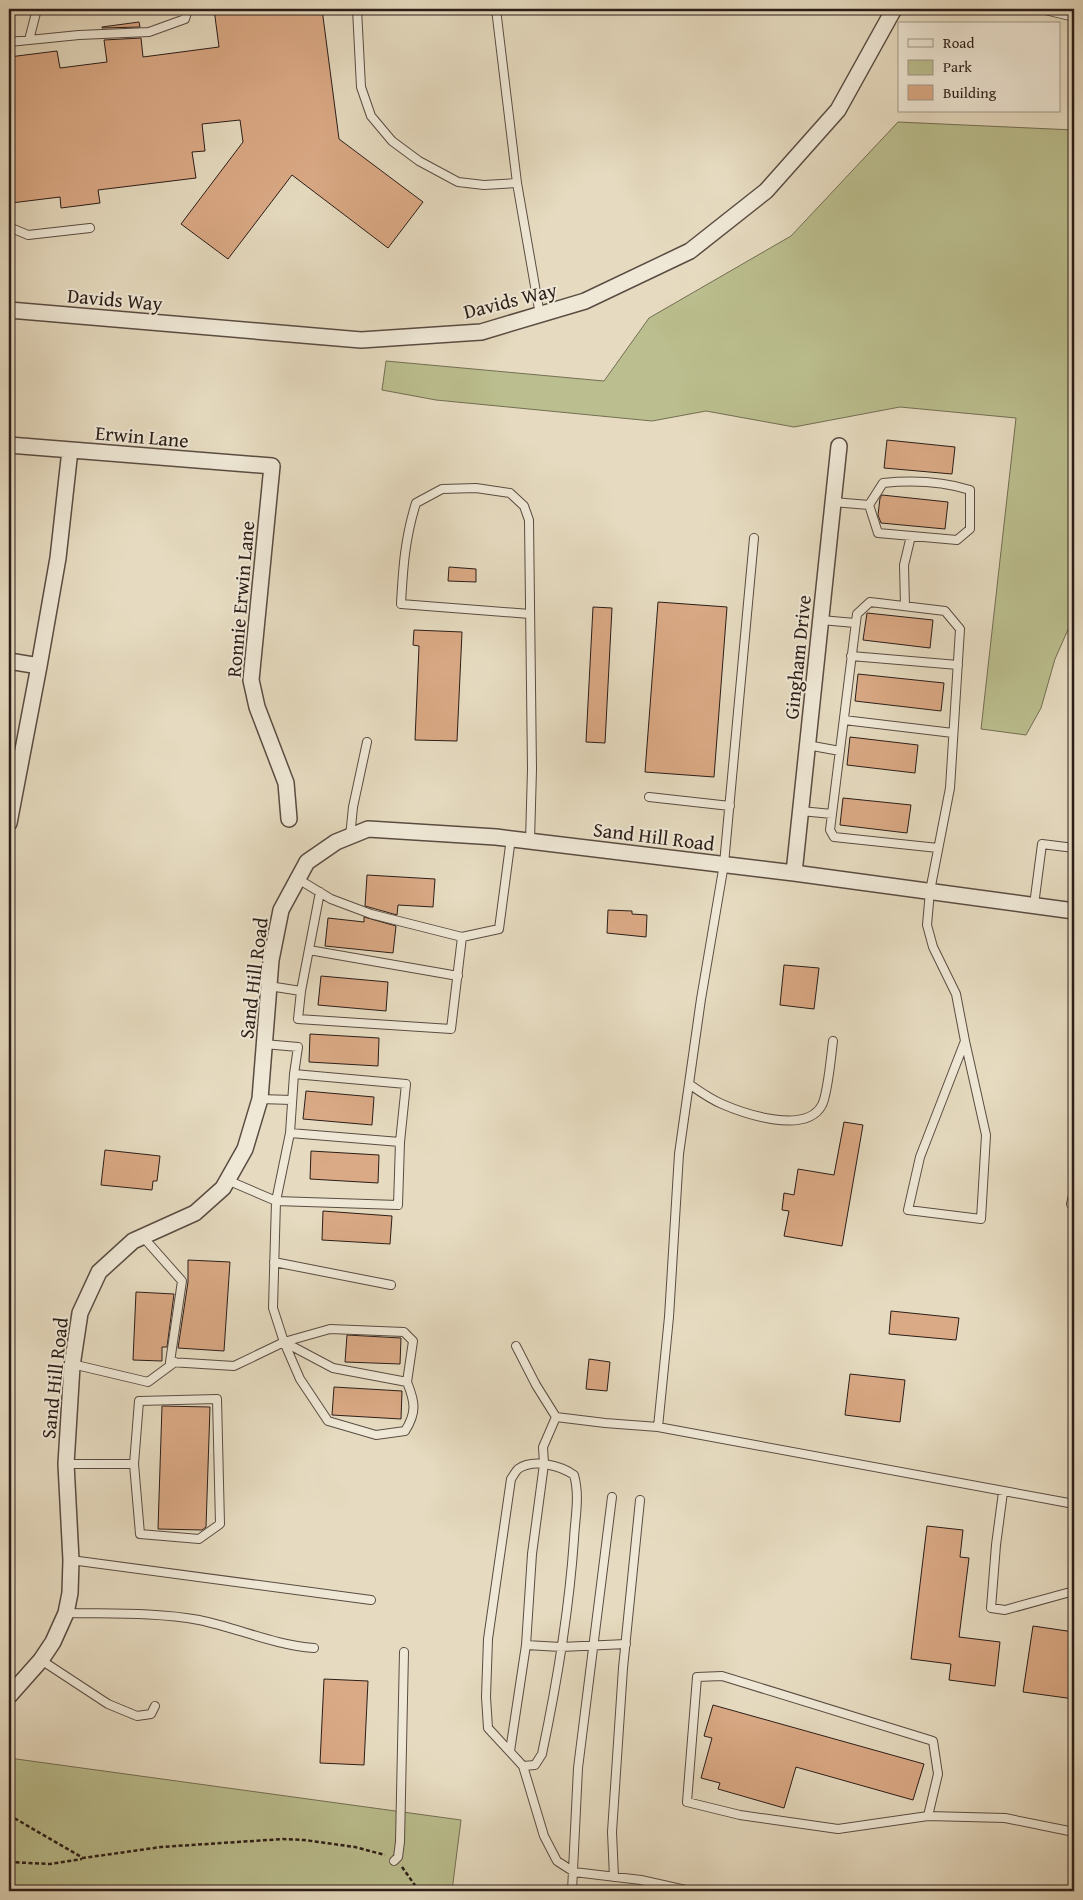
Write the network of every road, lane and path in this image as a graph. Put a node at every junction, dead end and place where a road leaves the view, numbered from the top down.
1 (37, 9) edge
2 (188, 9) edge
3 (357, 9) edge
4 (496, 9) edge
5 (894, 9) edge
6 (1041, 9) edge
7 (1061, 11) edge
8 (1074, 17) edge
9 (29, 40) junction
10 (9, 42) edge
11 (517, 183) junction
12 (9, 227) edge
13 (90, 228) dead end
14 (9, 310) edge
15 (540, 315) junction
16 (9, 446) edge
17 (839, 446) dead end
18 (70, 450) junction
19 (272, 466) joint
20 (833, 502) junction
21 (869, 505) junction
22 (911, 536) junction
23 (754, 538) dead end
24 (905, 606) junction
25 (530, 614) junction
26 (820, 620) junction
27 (855, 623) junction
28 (851, 656) junction
29 (9, 661) edge
30 (958, 665) junction
31 (39, 666) junction
32 (844, 720) junction
33 (953, 733) junction
34 (367, 742) dead end
35 (808, 745) junction
36 (840, 751) junction
37 (649, 797) dead end
38 (730, 806) junction
39 (801, 810) junction
40 (832, 814) junction
41 (289, 819) dead end
42 (9, 822) edge
43 (350, 836) junction
44 (511, 838) junction
45 (530, 841) junction
46 (938, 848) junction
47 (1074, 848) edge
48 (724, 864) junction
49 (794, 873) junction
50 (298, 879) junction
51 (930, 891) junction
52 (320, 892) junction
53 (1034, 905) junction
54 (1074, 911) edge
55 (462, 936) junction
56 (309, 950) junction
57 (458, 976) junction
58 (269, 986) junction
59 (301, 991) junction
60 (833, 1041) dead end
61 (965, 1041) junction
62 (264, 1044) junction
63 (294, 1074) junction
64 (689, 1084) junction
65 (260, 1099) junction
66 (292, 1100) junction
67 (290, 1133) junction
68 (400, 1142) junction
69 (227, 1180) junction
70 (1074, 1190) edge
71 (276, 1201) junction
72 (1071, 1204) dead end
73 (143, 1237) junction
74 (274, 1262) junction
75 (391, 1285) dead end
76 (284, 1342) junction
77 (516, 1346) dead end
78 (175, 1362) junction
79 (72, 1364) junction
80 (407, 1382) junction
81 (556, 1417) junction
82 (658, 1427) junction
83 (66, 1464) junction
84 (134, 1464) junction
85 (544, 1464) junction
86 (1003, 1492) junction
87 (612, 1497) dead end
88 (640, 1500) dead end
89 (1074, 1504) edge
90 (71, 1560) junction
91 (1074, 1591) edge
92 (371, 1600) dead end
93 (66, 1612) junction
94 (626, 1644) junction
95 (526, 1645) junction
96 (594, 1645) junction
97 (314, 1648) dead end
98 (562, 1648) junction
99 (404, 1652) dead end
100 (41, 1660) junction
101 (9, 1696) edge
102 (155, 1706) dead end
103 (510, 1751) junction
104 (523, 1766) junction
105 (9, 1815) edge
106 (928, 1816) junction
107 (1074, 1832) edge
108 (82, 1858) junction
109 (394, 1861) junction
110 (9, 1862) edge
111 (574, 1872) junction
112 (614, 1876) junction
113 (419, 1891) edge
114 (572, 1891) edge
115 (690, 1891) edge

1 - 9 lane
2 - 9 lane
3 - 11 lane
4 - 11 lane
5 - 15 street, Davids Way
6 - 7 lane
7 - 8 lane
9 - 10 lane
11 - 15 lane
12 - 13 lane
14 - 15 street, Davids Way
16 - 18 street, Erwin Lane
17 - 20 street, Gingham Drive
18 - 19 street, Erwin Lane
18 - 31 street
19 - 41 street, Ronnie Erwin Lane
20 - 21 lane
20 - 26 street, Gingham Drive
21 - 22 lane
21 - 22 lane
22 - 24 lane
23 - 38 lane
24 - 27 lane
24 - 30 lane
25 - 25 lane
25 - 45 lane
26 - 27 lane
26 - 35 street, Gingham Drive
27 - 28 lane
28 - 30 lane
28 - 32 lane
29 - 31 street
30 - 33 lane
31 - 42 street
32 - 33 lane
32 - 36 lane
33 - 46 lane
34 - 43 lane
35 - 36 lane
35 - 39 street, Gingham Drive
36 - 40 lane
37 - 38 lane
38 - 48 lane
39 - 40 lane
39 - 49 street, Gingham Drive
40 - 46 lane
43 - 44 street, Sand Hill Road
43 - 50 street, Sand Hill Road
44 - 45 street, Sand Hill Road
44 - 55 lane
45 - 48 street, Sand Hill Road
46 - 51 lane
47 - 53 lane
48 - 49 street, Sand Hill Road
48 - 64 lane
49 - 51 street, Sand Hill Road
50 - 52 lane
50 - 58 street, Sand Hill Road
51 - 53 street, Sand Hill Road
51 - 61 lane
52 - 55 lane
52 - 56 lane
53 - 54 street, Sand Hill Road
55 - 57 lane
56 - 57 lane
56 - 59 lane
57 - 59 lane
58 - 59 lane
58 - 62 street, Sand Hill Road
60 - 64 lane
61 - 61 lane
62 - 63 lane
62 - 65 street, Sand Hill Road
63 - 66 lane
63 - 68 lane
64 - 82 lane
65 - 66 lane
65 - 69 street, Sand Hill Road
66 - 67 lane
67 - 68 lane
67 - 71 lane
68 - 71 lane
69 - 71 lane
69 - 73 street, Sand Hill Road
70 - 72 lane
71 - 74 lane
73 - 78 lane
73 - 79 street, Sand Hill Road
74 - 75 lane
74 - 76 lane
76 - 78 lane
76 - 80 lane
76 - 80 lane
76 - 80 lane
77 - 81 lane
78 - 79 lane
79 - 83 street, Sand Hill Road
81 - 82 lane
81 - 85 lane
82 - 86 lane
83 - 84 lane
83 - 90 street, Sand Hill Road
84 - 84 lane
85 - 95 lane
85 - 98 lane
85 - 103 lane
86 - 89 lane
86 - 91 lane
87 - 96 lane
88 - 94 lane
90 - 92 lane
90 - 93 street, Sand Hill Road
93 - 97 lane
93 - 100 street, Sand Hill Road
94 - 96 lane
94 - 112 lane
95 - 98 lane
95 - 103 lane
96 - 98 lane
96 - 111 lane
98 - 104 lane
99 - 109 lane
100 - 101 street, Sand Hill Road
100 - 102 lane
103 - 104 lane
104 - 111 lane
105 - 108 path
106 - 106 lane
106 - 107 lane
108 - 109 path
108 - 110 path
109 - 113 path
111 - 112 lane
111 - 114 lane
112 - 115 lane

